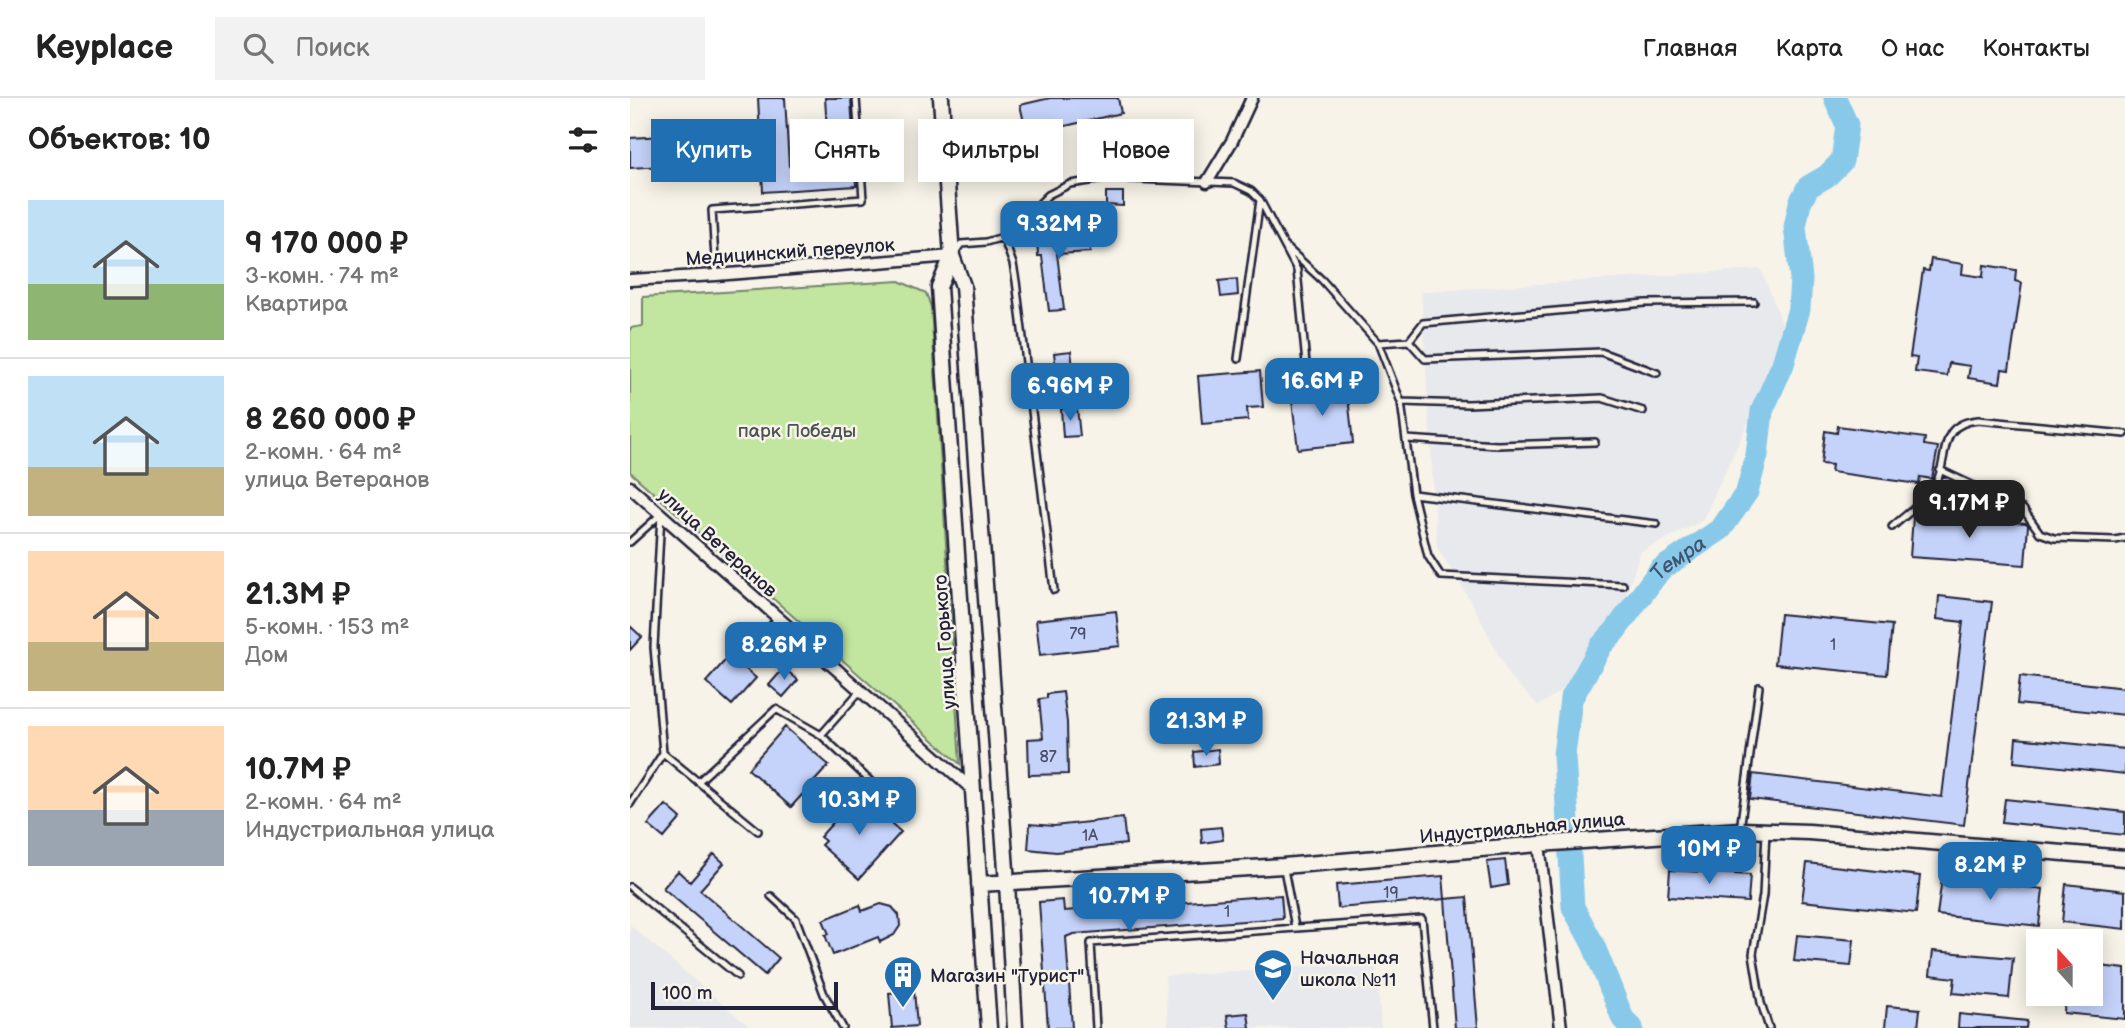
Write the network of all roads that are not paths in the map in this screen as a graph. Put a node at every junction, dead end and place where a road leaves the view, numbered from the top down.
1 (856, 98) edge
2 (941, 98) edge
3 (1252, 98) edge
4 (1207, 182) junction
5 (1260, 200) junction
6 (1003, 237) junction
7 (1284, 245) junction
8 (952, 256) junction
9 (716, 275) junction
10 (630, 280) edge
11 (1754, 302) dead end
12 (1409, 341) junction
13 (1378, 343) junction
14 (1238, 359) dead end
15 (1657, 373) dead end
16 (1307, 374) dead end
17 (1401, 402) junction
18 (1643, 411) dead end
19 (2125, 434) edge
20 (1406, 439) junction
21 (1595, 442) dead end
22 (1940, 470) junction
23 (630, 486) edge
24 (1413, 494) junction
25 (661, 514) junction
26 (1657, 524) dead end
27 (1892, 527) dead end
28 (2125, 538) edge
29 (630, 542) edge
30 (1623, 585) dead end
31 (1054, 590) dead end
32 (778, 618) junction
33 (753, 646) dead end
34 (1759, 687) dead end
35 (860, 691) junction
36 (821, 735) junction
37 (663, 753) junction
38 (698, 782) junction
39 (973, 790) junction
40 (630, 804) edge
41 (899, 808) dead end
42 (1740, 830) junction
43 (758, 831) dead end
44 (1766, 831) junction
45 (1539, 844) junction
46 (2125, 858) edge
47 (1283, 866) junction
48 (1007, 883) junction
49 (979, 884) junction
50 (630, 887) edge
51 (771, 896) dead end
52 (1295, 928) junction
53 (738, 975) dead end
54 (843, 1028) edge
55 (989, 1028) edge
56 (1015, 1028) edge
57 (1096, 1028) edge
58 (1433, 1028) edge
59 (1560, 1028) edge
60 (1769, 1028) edge

1 - 9 lane
2 - 8 main road, улица Горького
3 - 4 street
4 - 5 lane
4 - 6 lane
5 - 7 lane
5 - 14 lane
6 - 8 lane
6 - 31 lane
7 - 13 lane
7 - 16 lane
8 - 9 street, Медицинский переулок
8 - 39 main road, улица Горького
8 - 48 main road, улица Горького
9 - 10 street, Медицинский переулок
11 - 12 lane
12 - 13 lane
12 - 15 lane
13 - 17 lane
17 - 18 lane
17 - 20 lane
19 - 22 lane
20 - 21 lane
20 - 24 lane
22 - 27 lane
22 - 28 lane
23 - 25 street, улица Ветеранов
24 - 26 lane
24 - 30 lane
25 - 29 lane
25 - 32 street, улица Ветеранов
25 - 37 lane
32 - 33 lane
32 - 35 street, улица Ветеранов
34 - 42 lane
35 - 36 lane
35 - 39 street, улица Ветеранов
36 - 38 lane
36 - 41 lane
37 - 38 lane
37 - 40 lane
38 - 43 lane
39 - 49 main road, улица Горького
42 - 44 main road, Индустриальная улица
42 - 45 main road, Индустриальная улица
44 - 46 main road, Индустриальная улица
44 - 60 lane
45 - 47 main road, Индустриальная улица
45 - 59 street
47 - 48 main road, Индустриальная улица
47 - 52 lane
48 - 49 main road, Индустриальная улица
48 - 56 main road, улица Горького
49 - 55 main road, улица Горького
50 - 53 lane
51 - 54 lane
52 - 57 lane
52 - 58 lane

